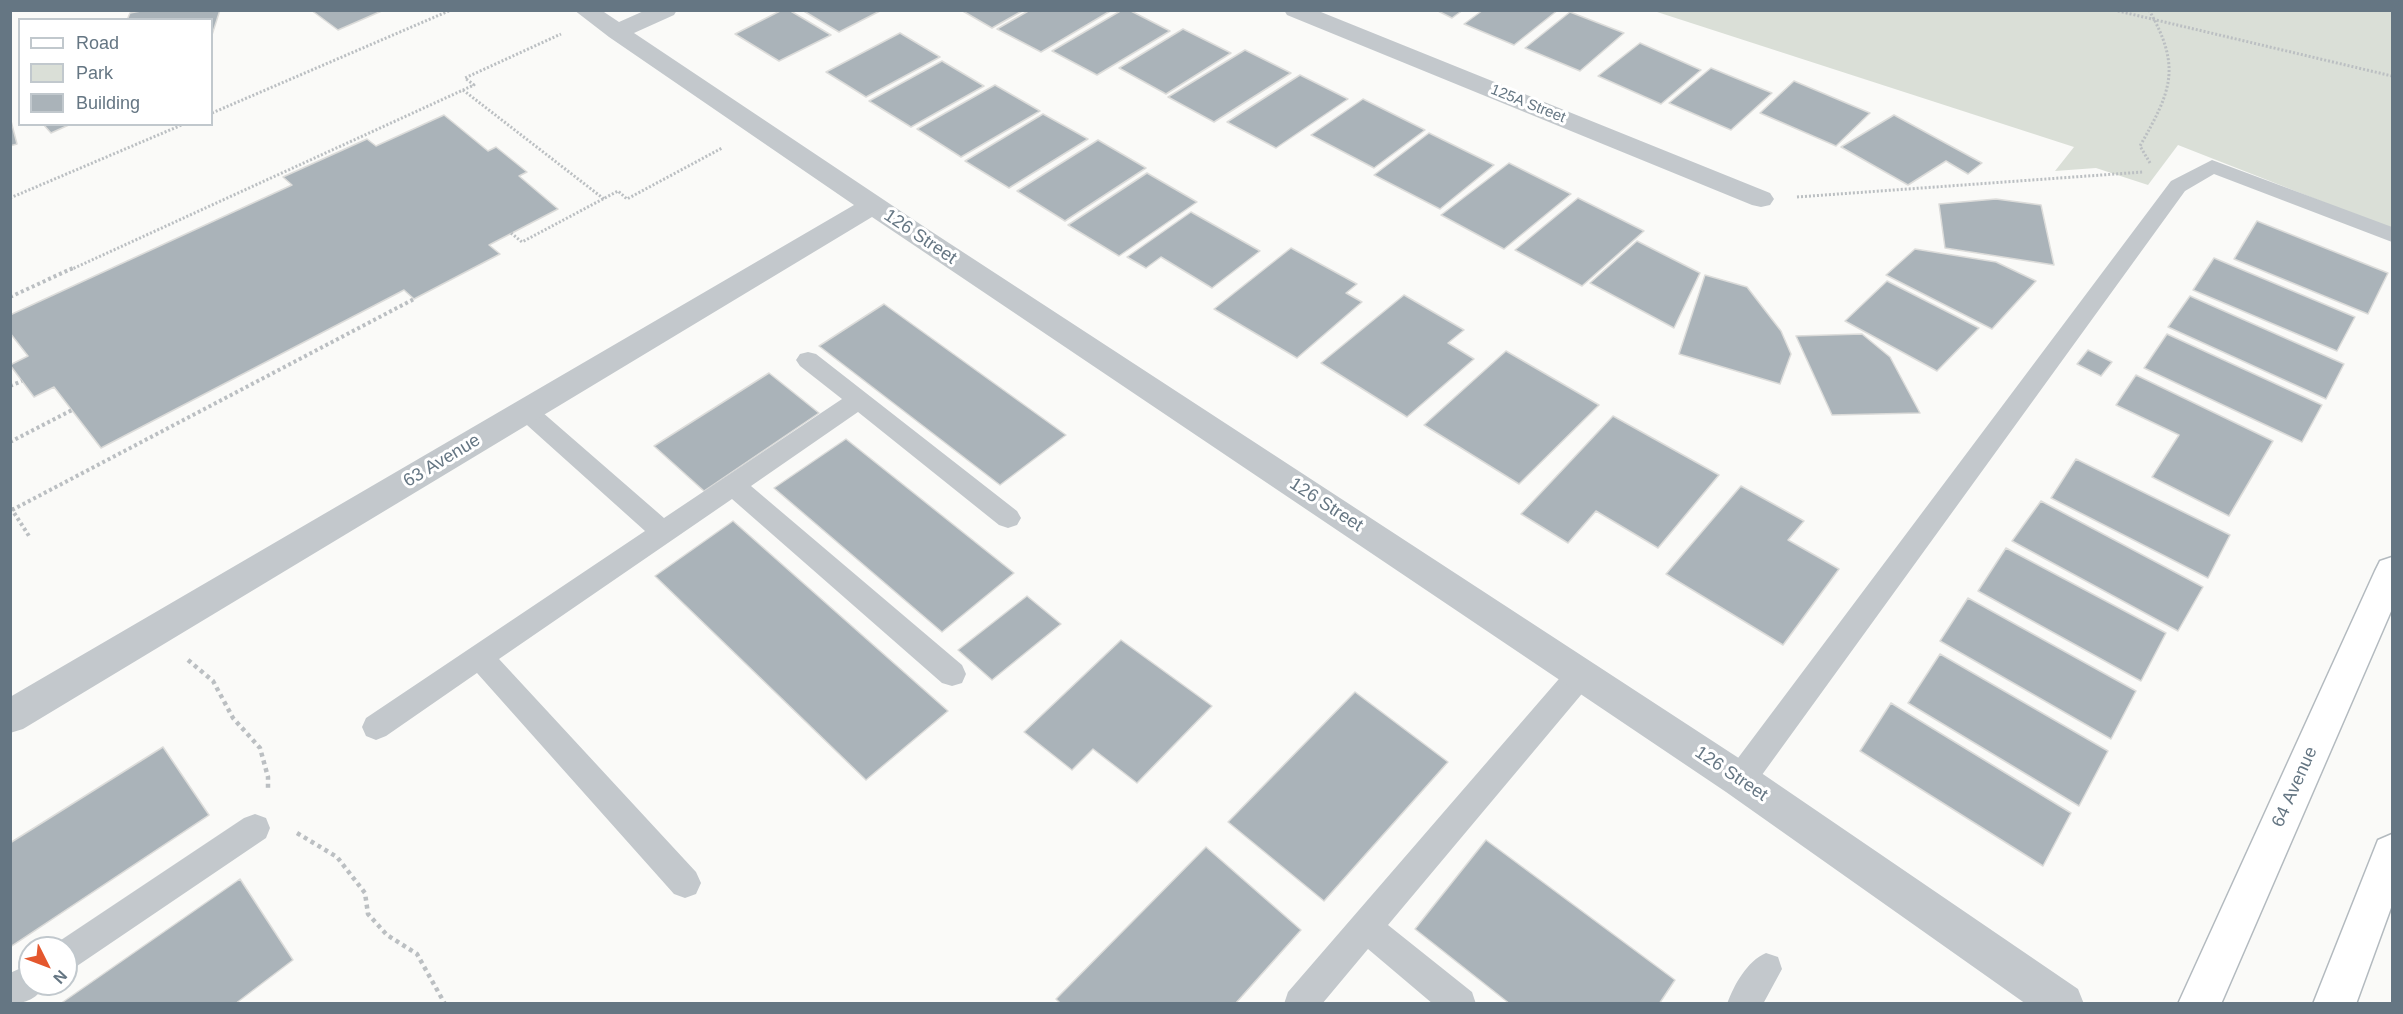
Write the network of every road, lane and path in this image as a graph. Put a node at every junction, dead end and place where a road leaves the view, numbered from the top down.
1 (451, 10) edge
2 (585, 10) edge
3 (666, 10) edge
4 (1296, 10) edge
5 (2114, 10) edge
6 (2149, 10) edge
7 (2156, 21) junction
8 (618, 32) junction
9 (561, 34) dead end
10 (2392, 76) edge
11 (463, 90) junction
12 (213, 113) edge
13 (179, 126) edge
14 (759, 128) junction
15 (2155, 171) junction
16 (2178, 186) junction
17 (10, 198) edge
18 (604, 198) junction
19 (1761, 200) joint
20 (873, 205) junction
21 (511, 233) dead end
22 (2392, 235) edge
23 (10, 297) edge
24 (414, 299) dead end
25 (808, 360) dead end
26 (22, 381) dead end
27 (10, 387) edge
28 (858, 400) junction
29 (72, 410) dead end
30 (526, 411) junction
31 (10, 442) edge
32 (733, 485) junction
33 (11, 509) edge
34 (1008, 518) dead end
35 (663, 532) junction
36 (29, 536) dead end
37 (2392, 571) edge
38 (183, 655) dead end
39 (480, 657) junction
40 (952, 674) dead end
41 (1581, 674) junction
42 (10, 717) edge
43 (376, 727) dead end
44 (1740, 780) junction
45 (267, 798) dead end
46 (255, 828) dead end
47 (295, 832) dead end
48 (2392, 853) edge
49 (685, 883) dead end
50 (1366, 927) junction
51 (78, 947) edge
52 (1766, 969) dead end
53 (445, 1004) edge
54 (1300, 1004) edge
55 (1460, 1004) edge
56 (1743, 1004) edge
57 (2063, 1004) edge
58 (2199, 1004) edge
59 (2334, 1004) edge

1 - 12 path
2 - 8 street, 126 Street
3 - 8 street
4 - 19 street, 125A Street
5 - 7 path
6 - 7 path
7 - 10 path
7 - 15 path
8 - 14 street, 126 Street
9 - 11 path
11 - 18 path
11 - 23 path
13 - 17 path
14 - 18 path
14 - 20 street, 126 Street
15 - 16 path
15 - 19 path
16 - 22 lane
16 - 44 lane
18 - 21 path
20 - 30 street, 63 Avenue
20 - 41 street, 126 Street
24 - 33 path
25 - 28 lane
26 - 27 path
28 - 32 lane
28 - 34 lane
29 - 31 path
30 - 35 lane
30 - 42 street, 63 Avenue
32 - 35 lane
32 - 40 lane
33 - 36 path
35 - 39 lane
37 - 58 main road, 64 Avenue
38 - 45 path
39 - 43 lane
39 - 49 lane
41 - 44 street, 126 Street
41 - 50 lane
44 - 57 street, 126 Street
46 - 51 lane
47 - 53 path
48 - 59 main road
50 - 54 lane
50 - 55 lane
52 - 56 lane

